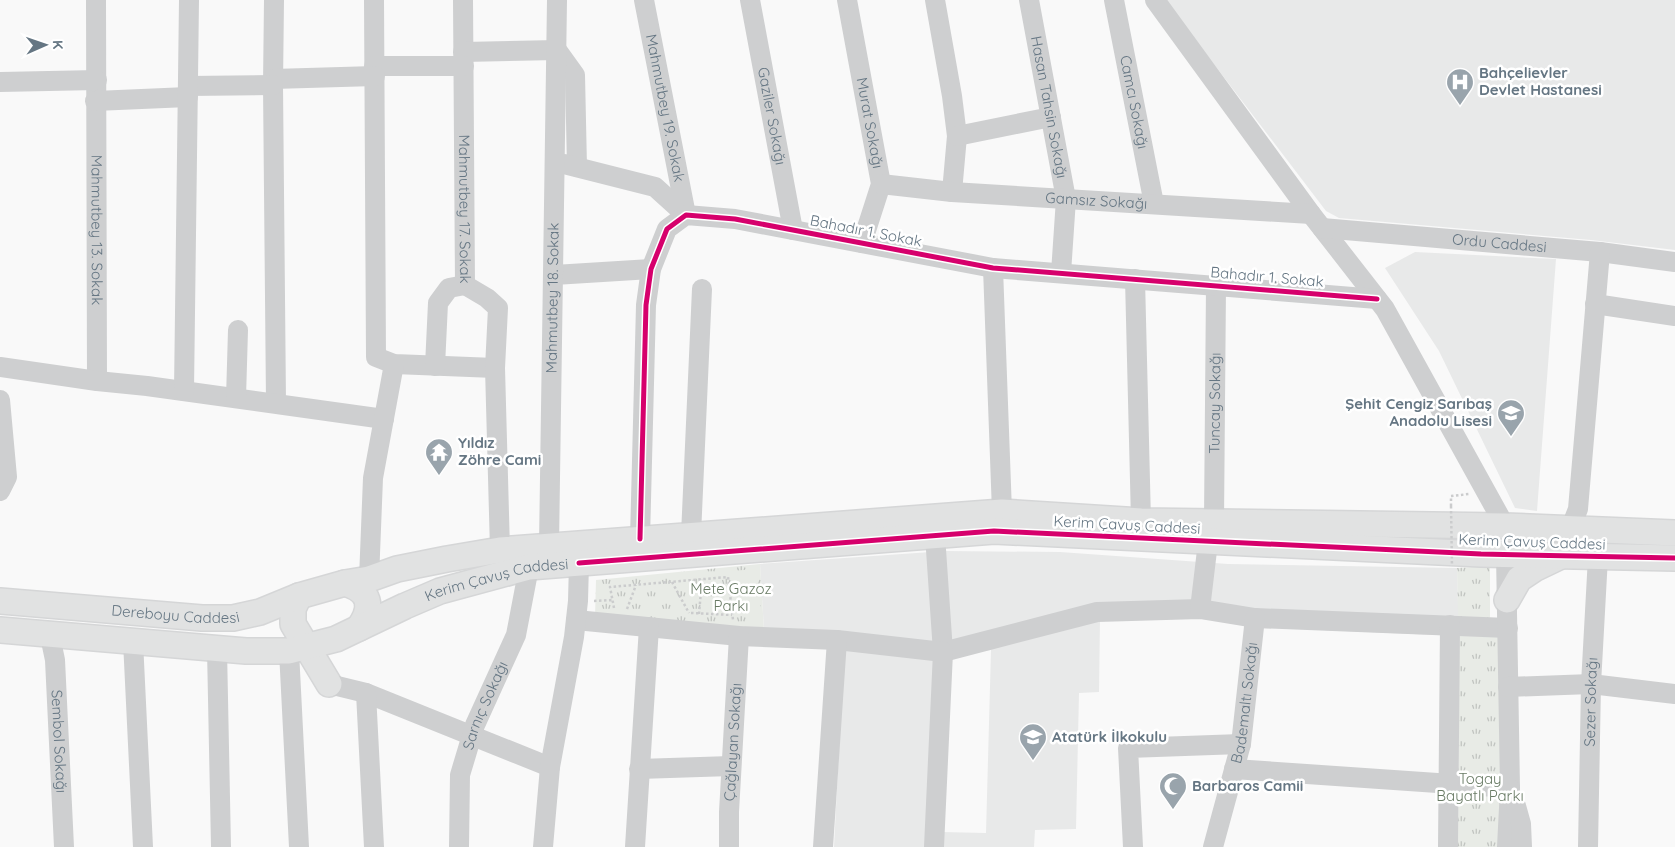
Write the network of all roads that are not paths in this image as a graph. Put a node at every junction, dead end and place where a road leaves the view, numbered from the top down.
1 (96, 0) edge
2 (189, 0) edge
3 (274, 0) edge
4 (374, 0) edge
5 (463, 0) edge
6 (557, 0) edge
7 (644, 0) edge
8 (750, 0) edge
9 (847, 0) edge
10 (935, 0) edge
11 (1029, 0) edge
12 (1114, 0) edge
13 (1155, 0) edge
14 (557, 50) junction
15 (463, 59) junction
16 (374, 71) junction
17 (97, 80) junction
18 (0, 82) edge
19 (273, 82) junction
20 (188, 92) junction
21 (95, 101) junction
22 (1051, 117) junction
23 (957, 136) junction
24 (556, 161) junction
25 (576, 167) junction
26 (881, 184) junction
27 (952, 192) junction
28 (1066, 199) junction
29 (1154, 204) junction
30 (686, 215) junction
31 (1316, 221) junction
32 (793, 230) junction
33 (862, 243) junction
34 (1600, 252) junction
35 (1675, 262) edge
36 (993, 268) junction
37 (650, 269) junction
38 (1061, 273) junction
39 (554, 275) junction
40 (1135, 279) junction
41 (465, 285) junction
42 (1216, 286) junction
43 (702, 289) dead end
44 (1377, 299) junction
45 (1595, 304) junction
46 (1675, 316) edge
47 (238, 330) dead end
48 (394, 364) junction
49 (435, 366) junction
50 (0, 367) edge
51 (495, 368) junction
52 (97, 381) junction
53 (184, 391) junction
54 (236, 398) junction
55 (0, 400) edge
56 (276, 403) junction
57 (384, 419) junction
58 (2, 448) edge
59 (0, 491) edge
60 (1002, 512) junction
61 (1141, 521) junction
62 (1505, 526) junction
63 (1571, 527) junction
64 (1211, 531) junction
65 (1675, 532) edge
66 (936, 535) junction
67 (691, 536) junction
68 (640, 539) junction
69 (550, 546) junction
70 (500, 550) junction
71 (1506, 554) junction
72 (1563, 556) junction
73 (1598, 557) junction
74 (1675, 558) edge
75 (579, 563) junction
76 (529, 567) junction
77 (370, 579) junction
78 (345, 582) junction
79 (299, 596) junction
80 (1507, 600) junction
81 (0, 601) edge
82 (1200, 609) junction
83 (1255, 618) junction
84 (576, 620) junction
85 (1450, 625) junction
86 (649, 627) junction
87 (359, 628) junction
88 (1508, 628) junction
89 (4, 634) edge
90 (50, 636) junction
91 (737, 636) junction
92 (336, 639) junction
93 (836, 640) junction
94 (133, 641) junction
95 (217, 649) junction
96 (297, 649) junction
97 (943, 652) junction
98 (329, 684) junction
99 (1591, 684) junction
100 (1508, 686) junction
101 (366, 693) junction
102 (1675, 694) edge
103 (472, 735) junction
104 (1241, 744) junction
105 (731, 766) junction
106 (550, 767) junction
107 (640, 769) junction
108 (1234, 769) junction
109 (1448, 785) junction
110 (1510, 788) junction
111 (64, 847) edge
112 (143, 847) edge
113 (221, 847) edge
114 (298, 847) edge
115 (374, 847) edge
116 (459, 847) edge
117 (543, 847) edge
118 (635, 847) edge
119 (729, 847) edge
120 (823, 847) edge
121 (934, 847) edge
122 (1133, 847) edge
123 (1212, 847) edge
124 (1448, 847) edge
125 (1507, 847) edge
126 (1522, 847) edge
127 (1588, 847) edge

1 - 17 street, Mahmutbey 13. Sokak
2 - 20 street
3 - 19 street
4 - 16 street
5 - 15 street, Mahmutbey 17. Sokak
6 - 14 street, Mahmutbey 18. Sokak
7 - 30 street, Mahmutbey 19. Sokak
8 - 32 street, Gaziler Sokağı
9 - 26 street, Murat Sokağı
10 - 23 street
11 - 22 street, Hasan Tahsin Sokağı
12 - 29 street, Camcı Sokağı
13 - 31 street
14 - 15 street
14 - 24 street, Mahmutbey 18. Sokak
14 - 25 street
15 - 16 street
15 - 41 street, Mahmutbey 17. Sokak
16 - 19 street
16 - 48 street
17 - 18 street
17 - 21 street, Mahmutbey 13. Sokak
19 - 20 street
19 - 56 street
20 - 21 street
20 - 53 street
21 - 52 street, Mahmutbey 13. Sokak
22 - 23 street
22 - 28 street, Hasan Tahsin Sokağı
23 - 27 street
24 - 25 street
24 - 39 street, Mahmutbey 18. Sokak
25 - 30 street
26 - 27 street, Gamsız Sokağı
26 - 33 street, Murat Sokağı
27 - 28 street, Gamsız Sokağı
28 - 29 street, Gamsız Sokağı
28 - 38 street, Hasan Tahsin Sokağı
29 - 31 street, Gamsız Sokağı
30 - 32 street, Bahadır 1. Sokak
30 - 37 street
31 - 34 street, Ordu Caddesi
31 - 44 street
32 - 33 street, Bahadır 1. Sokak
33 - 36 street, Bahadır 1. Sokak
34 - 35 street, Ordu Caddesi
34 - 45 street
36 - 38 street, Bahadır 1. Sokak
36 - 60 street
37 - 39 street
37 - 68 street
38 - 40 street, Bahadır 1. Sokak
39 - 69 street, Mahmutbey 18. Sokak
40 - 42 street, Bahadır 1. Sokak
40 - 61 street
41 - 49 street
41 - 51 street, Mahmutbey 17. Sokak
42 - 44 street, Bahadır 1. Sokak
42 - 64 street, Tuncay Sokağı
43 - 67 street
44 - 62 street
45 - 46 street
45 - 63 street
47 - 54 street
48 - 49 street
48 - 57 street
49 - 51 street
50 - 52 street
51 - 70 street, Mahmutbey 17. Sokak
52 - 53 street
53 - 54 street
54 - 56 street
55 - 58 street
56 - 57 street
57 - 77 street
58 - 59 street
60 - 61 main road, Kerim Çavuş Caddesi
60 - 67 main road, Kerim Çavuş Caddesi
61 - 64 main road, Kerim Çavuş Caddesi
62 - 63 main road, Kerim Çavuş Caddesi
62 - 64 main road, Kerim Çavuş Caddesi
62 - 71 main road
63 - 65 main road, Kerim Çavuş Caddesi
64 - 66 main road, Kerim Çavuş Caddesi
64 - 71 main road, Kerim Çavuş Caddesi
64 - 82 street, Tuncay Sokağı
66 - 75 main road, Kerim Çavuş Caddesi
66 - 97 street
67 - 68 main road, Kerim Çavuş Caddesi
68 - 69 main road, Kerim Çavuş Caddesi
69 - 70 main road, Kerim Çavuş Caddesi
70 - 77 main road, Kerim Çavuş Caddesi
71 - 72 main road, Kerim Çavuş Caddesi
71 - 80 street
72 - 73 main road, Kerim Çavuş Caddesi
72 - 80 main road
73 - 74 main road, Kerim Çavuş Caddesi
73 - 99 street, Sezer Sokağı
75 - 76 main road, Kerim Çavuş Caddesi
75 - 84 street
76 - 87 main road, Kerim Çavuş Caddesi
76 - 103 street, Sarnıç Sokağı
77 - 78 main road, Kerim Çavuş Caddesi
78 - 79 main road, Dereboyu Caddesi
78 - 87 main road
79 - 81 main road, Dereboyu Caddesi
79 - 96 main road
80 - 88 street
82 - 83 street
82 - 97 street
83 - 85 street
83 - 104 street, Bademaltı Sokağı
84 - 86 street
84 - 106 street
85 - 88 street
85 - 109 street
86 - 91 street
86 - 107 street
87 - 92 main road, Kerim Çavuş Caddesi
88 - 100 street
89 - 90 main road, Dereboyu Caddesi
90 - 94 main road, Dereboyu Caddesi
90 - 111 street, Sembol Sokağı
91 - 93 street
91 - 105 street, Çağlayan Sokağı
92 - 96 main road, Kerim Çavuş Caddesi
92 - 98 main road
93 - 97 street
93 - 120 street
94 - 95 main road, Dereboyu Caddesi
94 - 112 street
95 - 96 main road, Dereboyu Caddesi
95 - 113 street
96 - 98 main road
96 - 114 street
97 - 121 street
98 - 101 street
99 - 100 street
99 - 102 street
99 - 127 street, Sezer Sokağı
100 - 110 street
101 - 103 street
101 - 115 street
103 - 106 street
103 - 116 street, Sarnıç Sokağı
104 - 108 street, Bademaltı Sokağı
104 - 122 street
105 - 107 street
105 - 119 street, Çağlayan Sokağı
106 - 117 street
107 - 118 street
108 - 109 street
108 - 123 street, Bademaltı Sokağı
109 - 110 street
109 - 124 street
110 - 125 street
110 - 126 street

